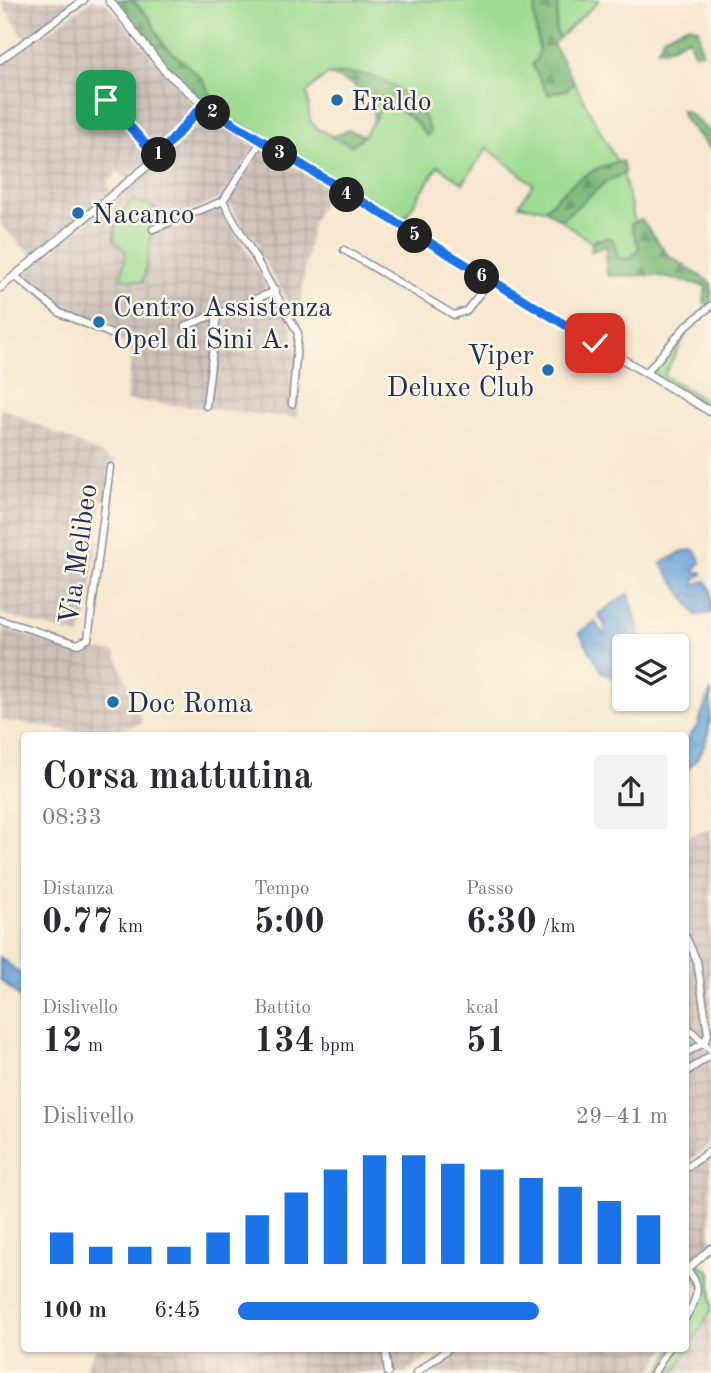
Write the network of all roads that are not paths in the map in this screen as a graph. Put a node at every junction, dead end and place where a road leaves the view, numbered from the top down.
1 (84, 0) edge
2 (109, 0) edge
3 (0, 60) edge
4 (102, 101) dead end
5 (203, 105) junction
6 (260, 143) junction
7 (157, 157) junction
8 (223, 201) junction
9 (153, 229) dead end
10 (344, 250) dead end
11 (16, 277) junction
12 (490, 281) junction
13 (0, 288) edge
14 (276, 291) junction
15 (711, 306) edge
16 (217, 314) junction
17 (186, 326) dead end
18 (111, 334) dead end
19 (646, 373) junction
20 (292, 404) dead end
21 (206, 406) dead end
22 (711, 412) edge
23 (110, 467) dead end
24 (0, 620) edge
25 (689, 945) edge
26 (689, 1029) edge
27 (704, 1043) junction
28 (689, 1050) edge
29 (711, 1053) edge
30 (689, 1070) edge
31 (711, 1150) edge
32 (689, 1166) edge
33 (711, 1248) edge
34 (689, 1268) edge
35 (689, 1273) edge
36 (689, 1311) edge
37 (385, 1352) edge
38 (445, 1352) edge
39 (666, 1352) edge
40 (388, 1373) edge
41 (416, 1373) edge
42 (654, 1373) edge

1 - 3 street
2 - 5 street
4 - 7 street
5 - 6 street
5 - 7 street
6 - 8 street
6 - 12 street
7 - 11 street
8 - 9 street
8 - 14 street
10 - 12 street
11 - 13 street
11 - 18 street
12 - 19 street
14 - 16 street
14 - 20 street
15 - 19 street
16 - 17 street
16 - 21 street
19 - 22 street
23 - 24 street, Via Melibeo
25 - 27 street
26 - 27 street
27 - 28 street
27 - 29 street
29 - 30 street
31 - 32 street
33 - 34 street
35 - 36 street
37 - 40 street
38 - 41 street
39 - 42 street

